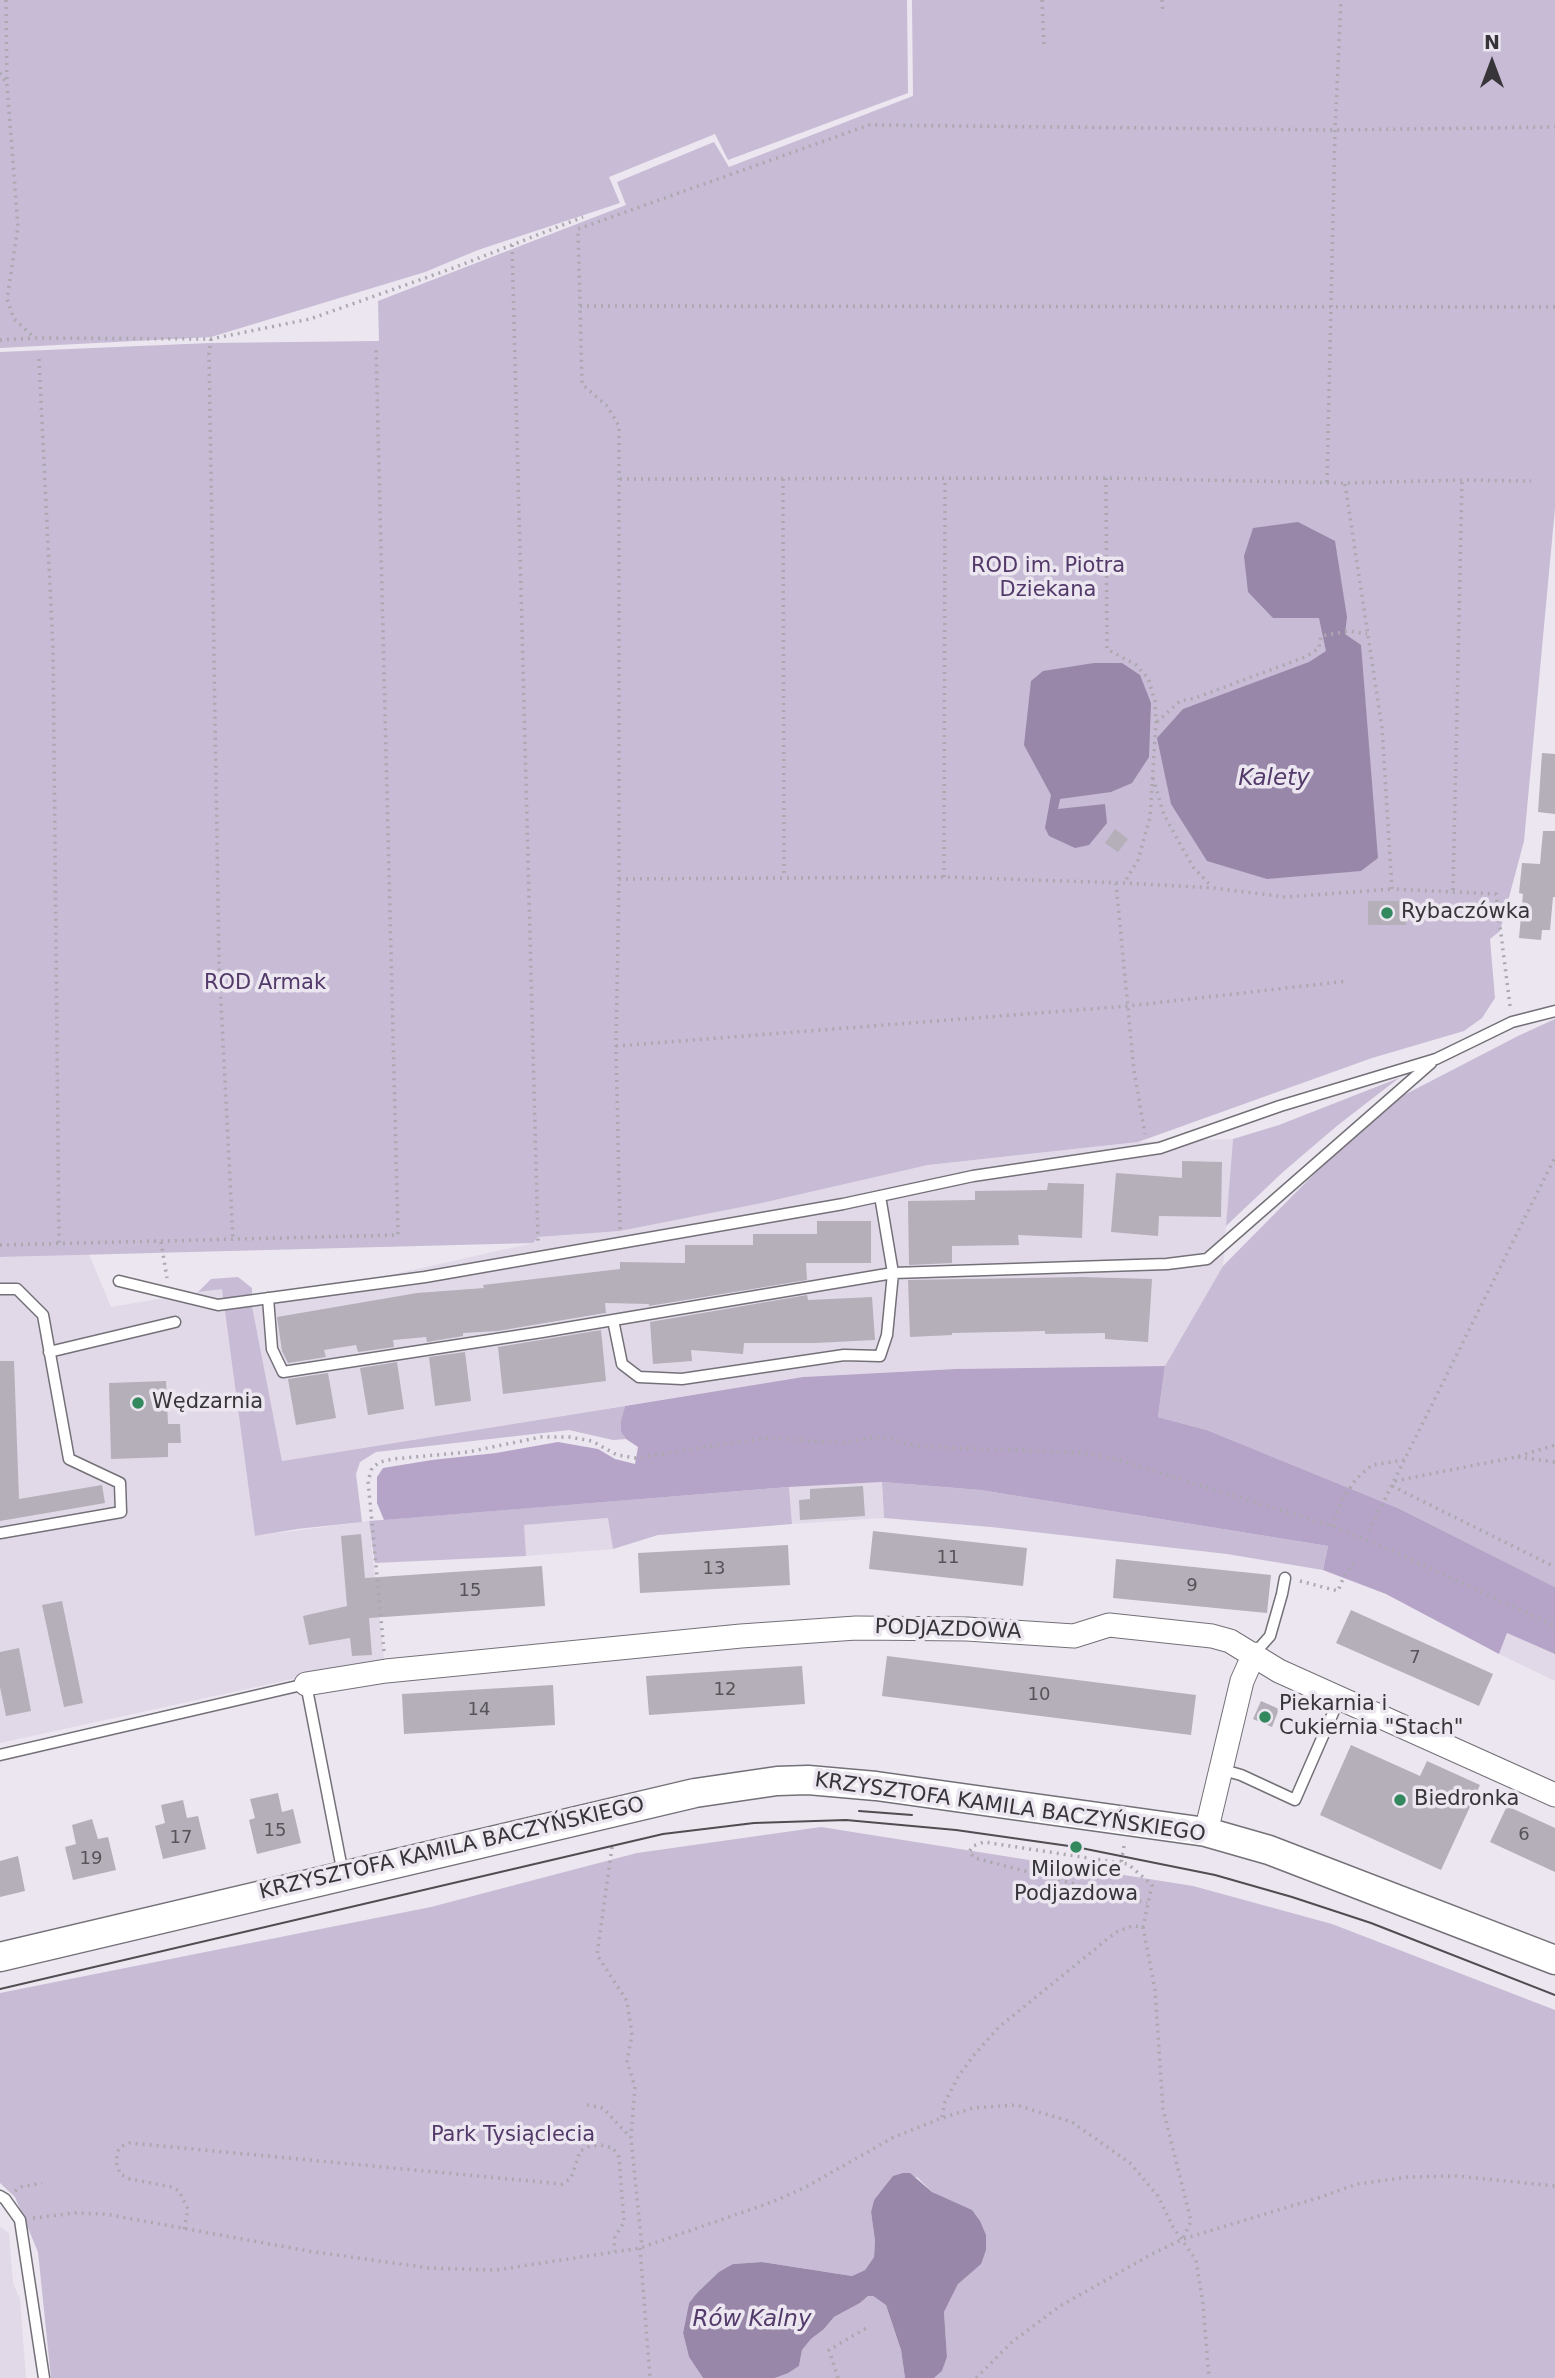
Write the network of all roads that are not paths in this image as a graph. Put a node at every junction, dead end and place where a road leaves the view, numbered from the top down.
1 (1555, 1011) edge
2 (1436, 1059) junction
3 (880, 1196) junction
4 (892, 1273) junction
5 (119, 1281) dead end
6 (0, 1289) edge
7 (268, 1298) junction
8 (613, 1320) junction
9 (175, 1322) dead end
10 (50, 1352) junction
11 (0, 1533) edge
12 (1285, 1578) road end
13 (1254, 1654) junction
14 (306, 1684) junction
15 (1340, 1697) junction
16 (0, 1755) edge
17 (1220, 1769) junction
18 (1555, 1796) edge
19 (1206, 1832) junction
20 (344, 1875) junction
21 (0, 1956) edge
22 (1555, 1960) edge
23 (3, 2197) edge
24 (44, 2378) edge

1 - 2 lane
2 - 3 lane
2 - 4 lane
3 - 4 lane
3 - 7 lane
4 - 8 lane
4 - 8 lane
5 - 7 lane
6 - 10 lane
7 - 8 lane
9 - 10 lane
10 - 11 lane
12 - 13 lane
13 - 14 street, PODJAZDOWA
13 - 15 street, PODJAZDOWA
13 - 17 street
14 - 16 lane
14 - 20 lane
15 - 17 lane
15 - 18 street, PODJAZDOWA
17 - 19 street
19 - 20 street, KRZYSZTOFA KAMILA BACZYŃSKIEGO
19 - 22 street, KRZYSZTOFA KAMILA BACZYŃSKIEGO
20 - 21 street, KRZYSZTOFA KAMILA BACZYŃSKIEGO
23 - 24 lane

